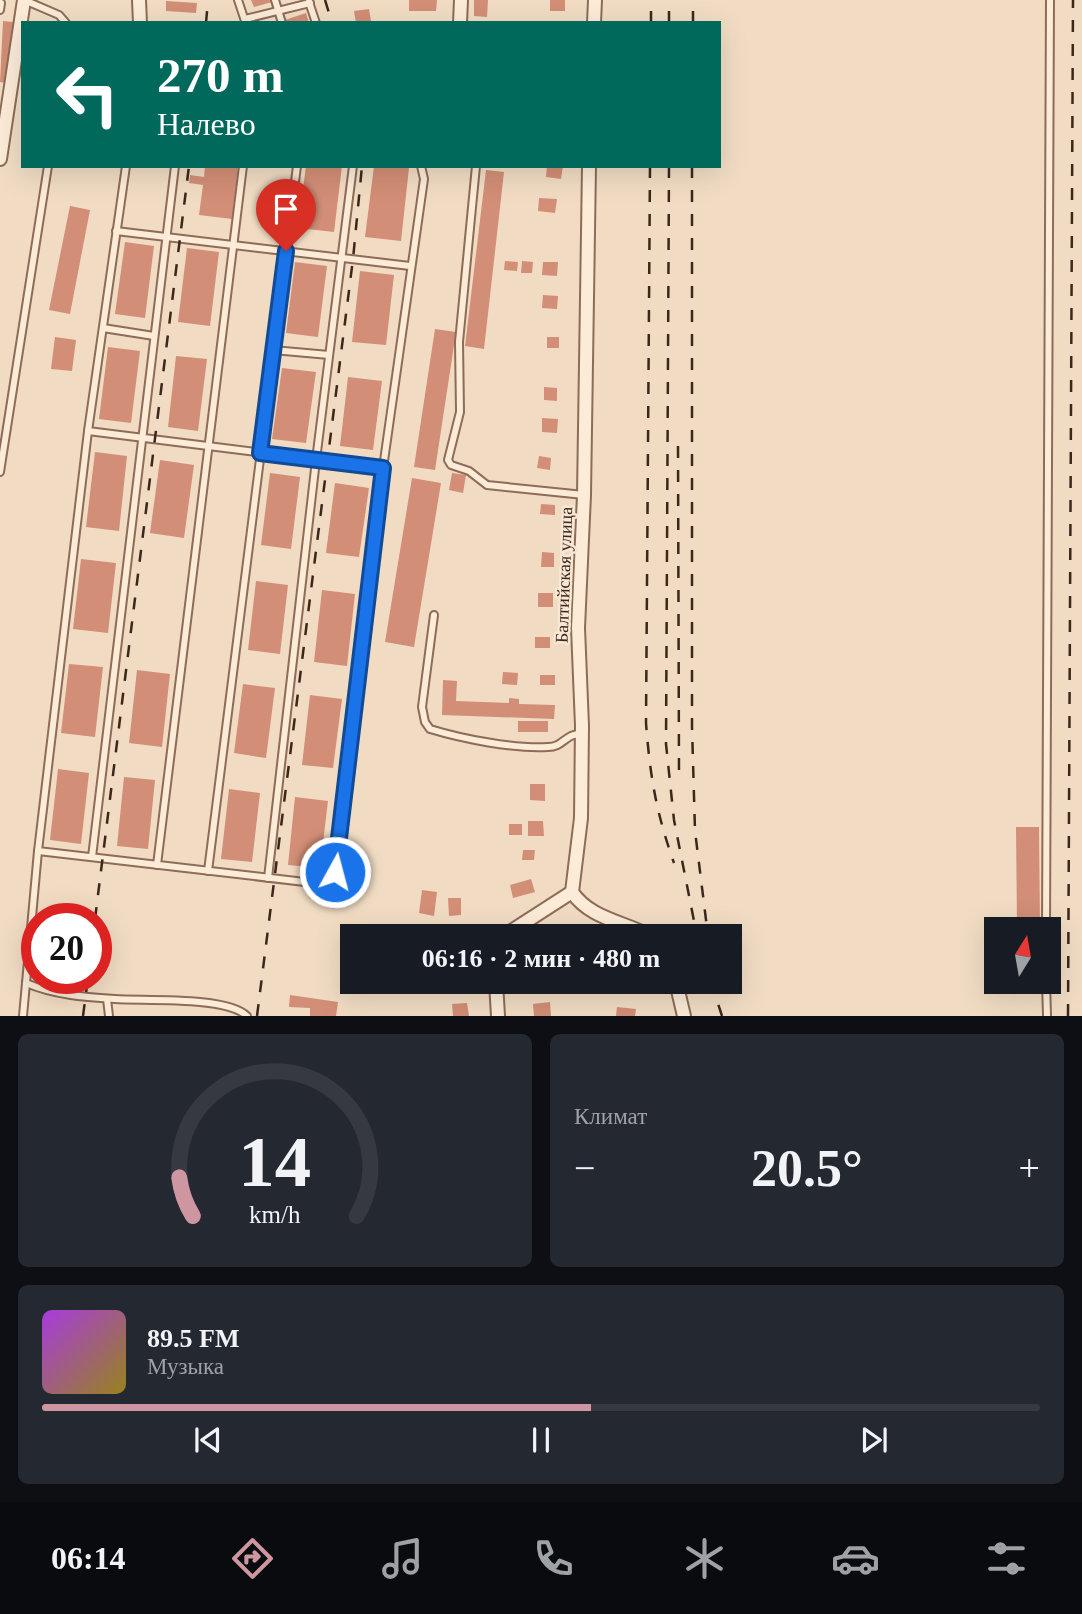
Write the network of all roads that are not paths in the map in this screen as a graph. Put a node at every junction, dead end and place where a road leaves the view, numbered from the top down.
1 (24, 0) edge
2 (139, 0) edge
3 (238, 0) edge
4 (275, 0) edge
5 (461, 0) edge
6 (595, 0) edge
7 (1051, 0) edge
8 (309, 1) edge
9 (1, 4) edge
10 (0, 10) edge
11 (278, 10) junction
12 (64, 21) edge
13 (140, 21) edge
14 (245, 21) edge
15 (281, 21) edge
16 (315, 21) edge
17 (460, 21) edge
18 (594, 21) edge
19 (6, 88) edge
20 (0, 159) edge
21 (48, 168) edge
22 (126, 168) edge
23 (175, 168) edge
24 (243, 168) edge
25 (297, 168) edge
26 (354, 168) edge
27 (421, 168) edge
28 (476, 168) edge
29 (589, 168) edge
30 (116, 231) junction
31 (167, 237) junction
32 (233, 245) junction
33 (286, 251) junction
34 (342, 258) junction
35 (411, 266) junction
36 (103, 328) junction
37 (154, 336) junction
38 (273, 350) junction
39 (330, 355) junction
40 (88, 431) junction
41 (142, 438) junction
42 (209, 446) junction
43 (260, 453) junction
44 (316, 460) junction
45 (383, 468) junction
46 (0, 472) edge
47 (584, 495) junction
48 (434, 615) dead end
49 (582, 734) junction
50 (38, 851) junction
51 (92, 857) junction
52 (157, 865) junction
53 (208, 871) junction
54 (268, 878) junction
55 (572, 892) junction
56 (33, 903) edge
57 (1046, 917) edge
58 (522, 924) edge
59 (624, 924) edge
60 (25, 994) edge
61 (59, 994) edge
62 (497, 994) edge
63 (679, 994) edge
64 (1046, 994) edge
65 (107, 999) junction
66 (23, 1016) edge
67 (108, 1016) edge
68 (247, 1016) edge
69 (498, 1016) edge
70 (684, 1016) edge
71 (1046, 1016) edge

1 - 12 lane
1 - 19 street
2 - 13 street
3 - 14 lane
4 - 11 lane
5 - 17 street
6 - 18 street
7 - 57 lane
8 - 11 lane
8 - 16 lane
9 - 10 lane
11 - 14 lane
11 - 15 lane
19 - 20 street
21 - 46 lane
22 - 30 lane
23 - 31 lane
24 - 32 lane
25 - 33 lane
26 - 34 lane
27 - 35 lane
28 - 47 lane
29 - 47 street, Балтийская улица
30 - 31 lane
30 - 36 lane
31 - 32 lane
31 - 37 lane
32 - 33 lane
32 - 42 lane
33 - 34 lane
33 - 38 lane
34 - 35 lane
34 - 39 lane
35 - 45 lane
36 - 37 lane
36 - 40 lane
37 - 41 lane
38 - 39 lane
38 - 43 lane
39 - 44 lane
40 - 41 lane
40 - 50 lane
41 - 42 lane
41 - 51 lane
42 - 43 lane
42 - 52 lane
43 - 44 lane
43 - 53 lane
44 - 45 lane
44 - 54 lane
45 - 54 lane
47 - 49 street, Балтийская улица
48 - 49 lane
49 - 55 street, Балтийская улица
50 - 51 lane
50 - 56 lane
51 - 52 lane
52 - 53 lane
53 - 54 lane
55 - 58 street
55 - 59 street
60 - 66 lane
61 - 65 lane
62 - 69 street
63 - 70 street
64 - 71 lane
65 - 67 lane
65 - 68 lane

